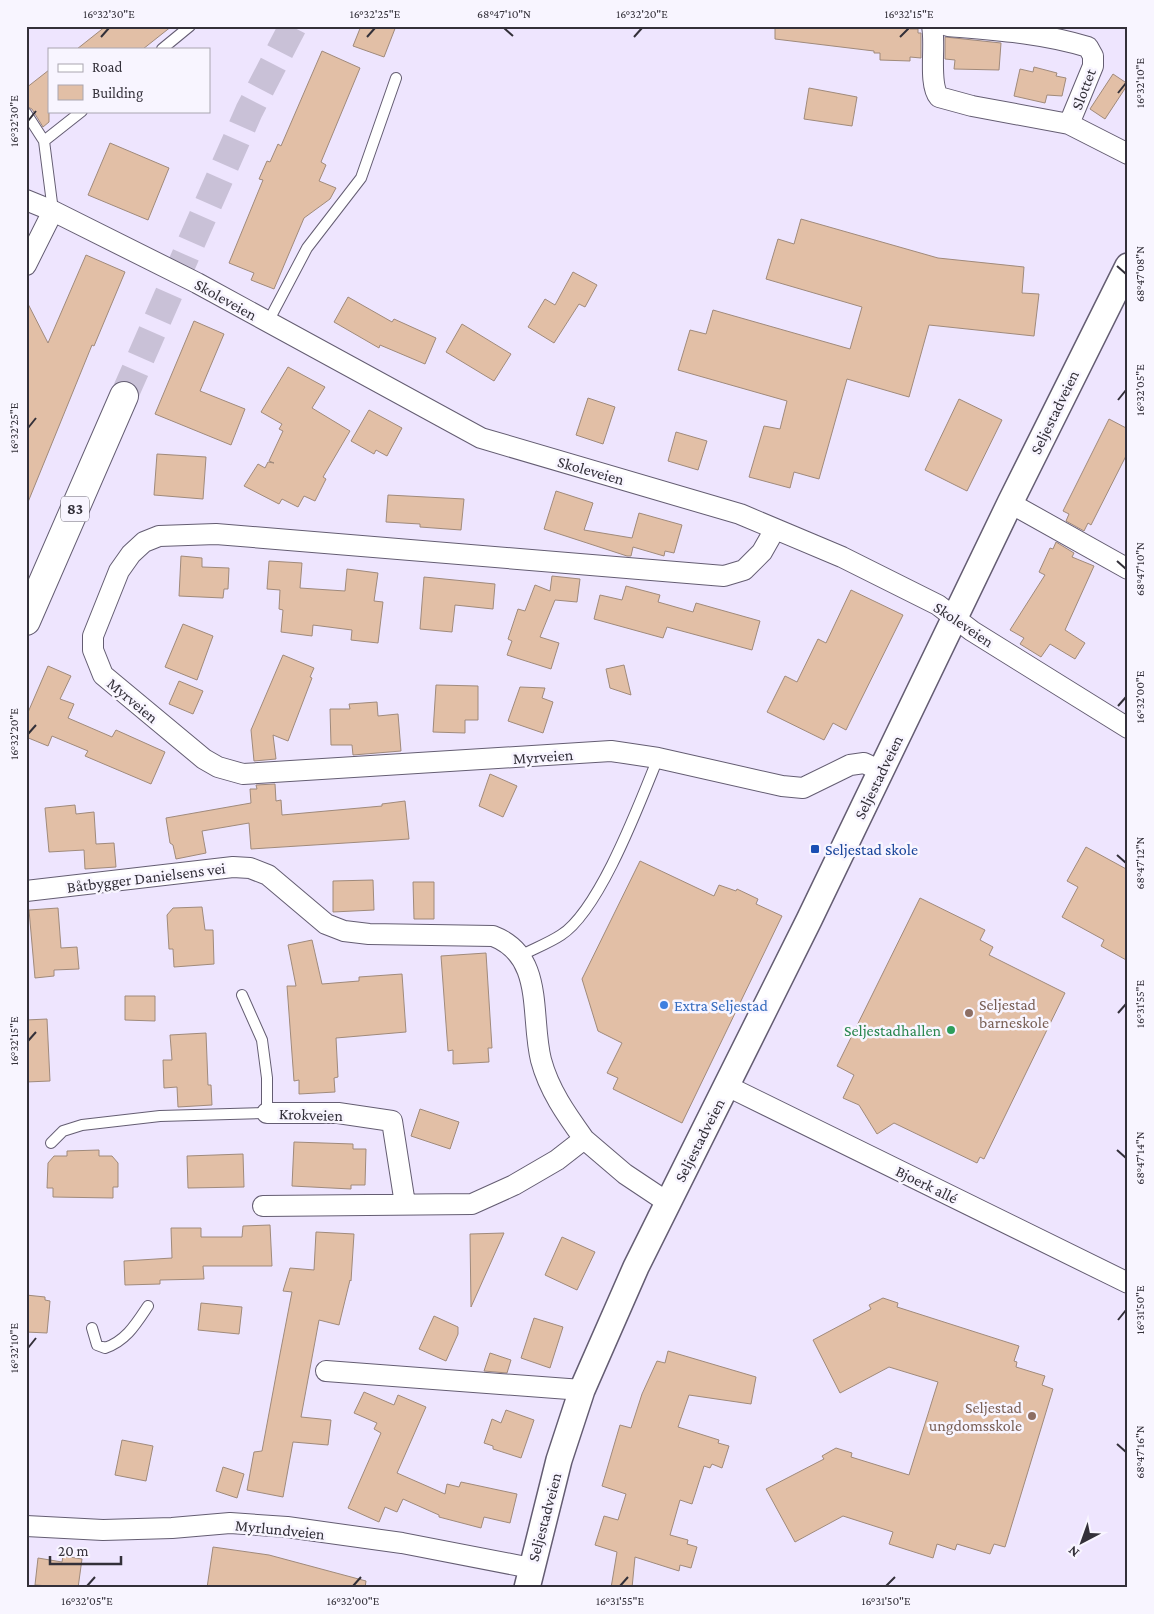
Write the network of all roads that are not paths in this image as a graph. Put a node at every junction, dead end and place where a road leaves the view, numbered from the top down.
1 (190, 26) edge
2 (932, 26) edge
3 (948, 26) edge
4 (163, 48) edge
5 (396, 78) dead end
6 (81, 112) edge
7 (26, 113) edge
8 (1069, 124) junction
9 (44, 141) junction
10 (1128, 154) edge
11 (26, 200) edge
12 (53, 211) junction
13 (26, 265) edge
14 (1127, 271) edge
15 (268, 322) junction
16 (124, 396) tunnel mouth
17 (1010, 503) junction
18 (775, 528) junction
19 (1128, 568) edge
20 (955, 618) junction
21 (26, 621) edge
22 (1128, 728) edge
23 (658, 758) junction
24 (881, 771) junction
25 (26, 891) edge
26 (520, 956) junction
27 (242, 995) dead end
28 (726, 1086) junction
29 (267, 1112) junction
30 (584, 1140) junction
31 (51, 1142) dead end
32 (667, 1202) junction
33 (405, 1204) junction
34 (263, 1206) dead end
35 (1128, 1283) edge
36 (148, 1306) dead end
37 (92, 1328) dead end
38 (326, 1371) dead end
39 (582, 1390) junction
40 (26, 1526) edge
41 (529, 1578) edge

1 - 4 lane
2 - 8 street, Slottet
3 - 8 street, Slottet
5 - 15 lane
6 - 9 lane
7 - 9 lane
8 - 10 street, Slottet
9 - 12 lane
11 - 12 street, Skoleveien
12 - 13 street
12 - 15 street, Skoleveien
14 - 17 street, Seljestadveien
15 - 18 street, Skoleveien
16 - 21 highway, 83
17 - 19 street
17 - 20 street, Seljestadveien
18 - 20 street, Skoleveien
18 - 23 street, Myrveien
20 - 22 street, Skoleveien
20 - 24 street, Seljestadveien
23 - 24 street, Myrveien
23 - 26 lane
24 - 28 street, Seljestadveien
25 - 26 street, Båtbygger Danielsens vei
26 - 30 street, Båtbygger Danielsens vei
27 - 29 lane, Krokveien
28 - 32 street, Seljestadveien
28 - 35 street, Bjoerk allé
29 - 31 lane
29 - 33 street, Krokveien
30 - 32 street
30 - 33 street
32 - 39 street, Seljestadveien
33 - 34 street
36 - 37 lane
38 - 39 street
39 - 41 street, Seljestadveien
40 - 41 street, Myrlundveien

